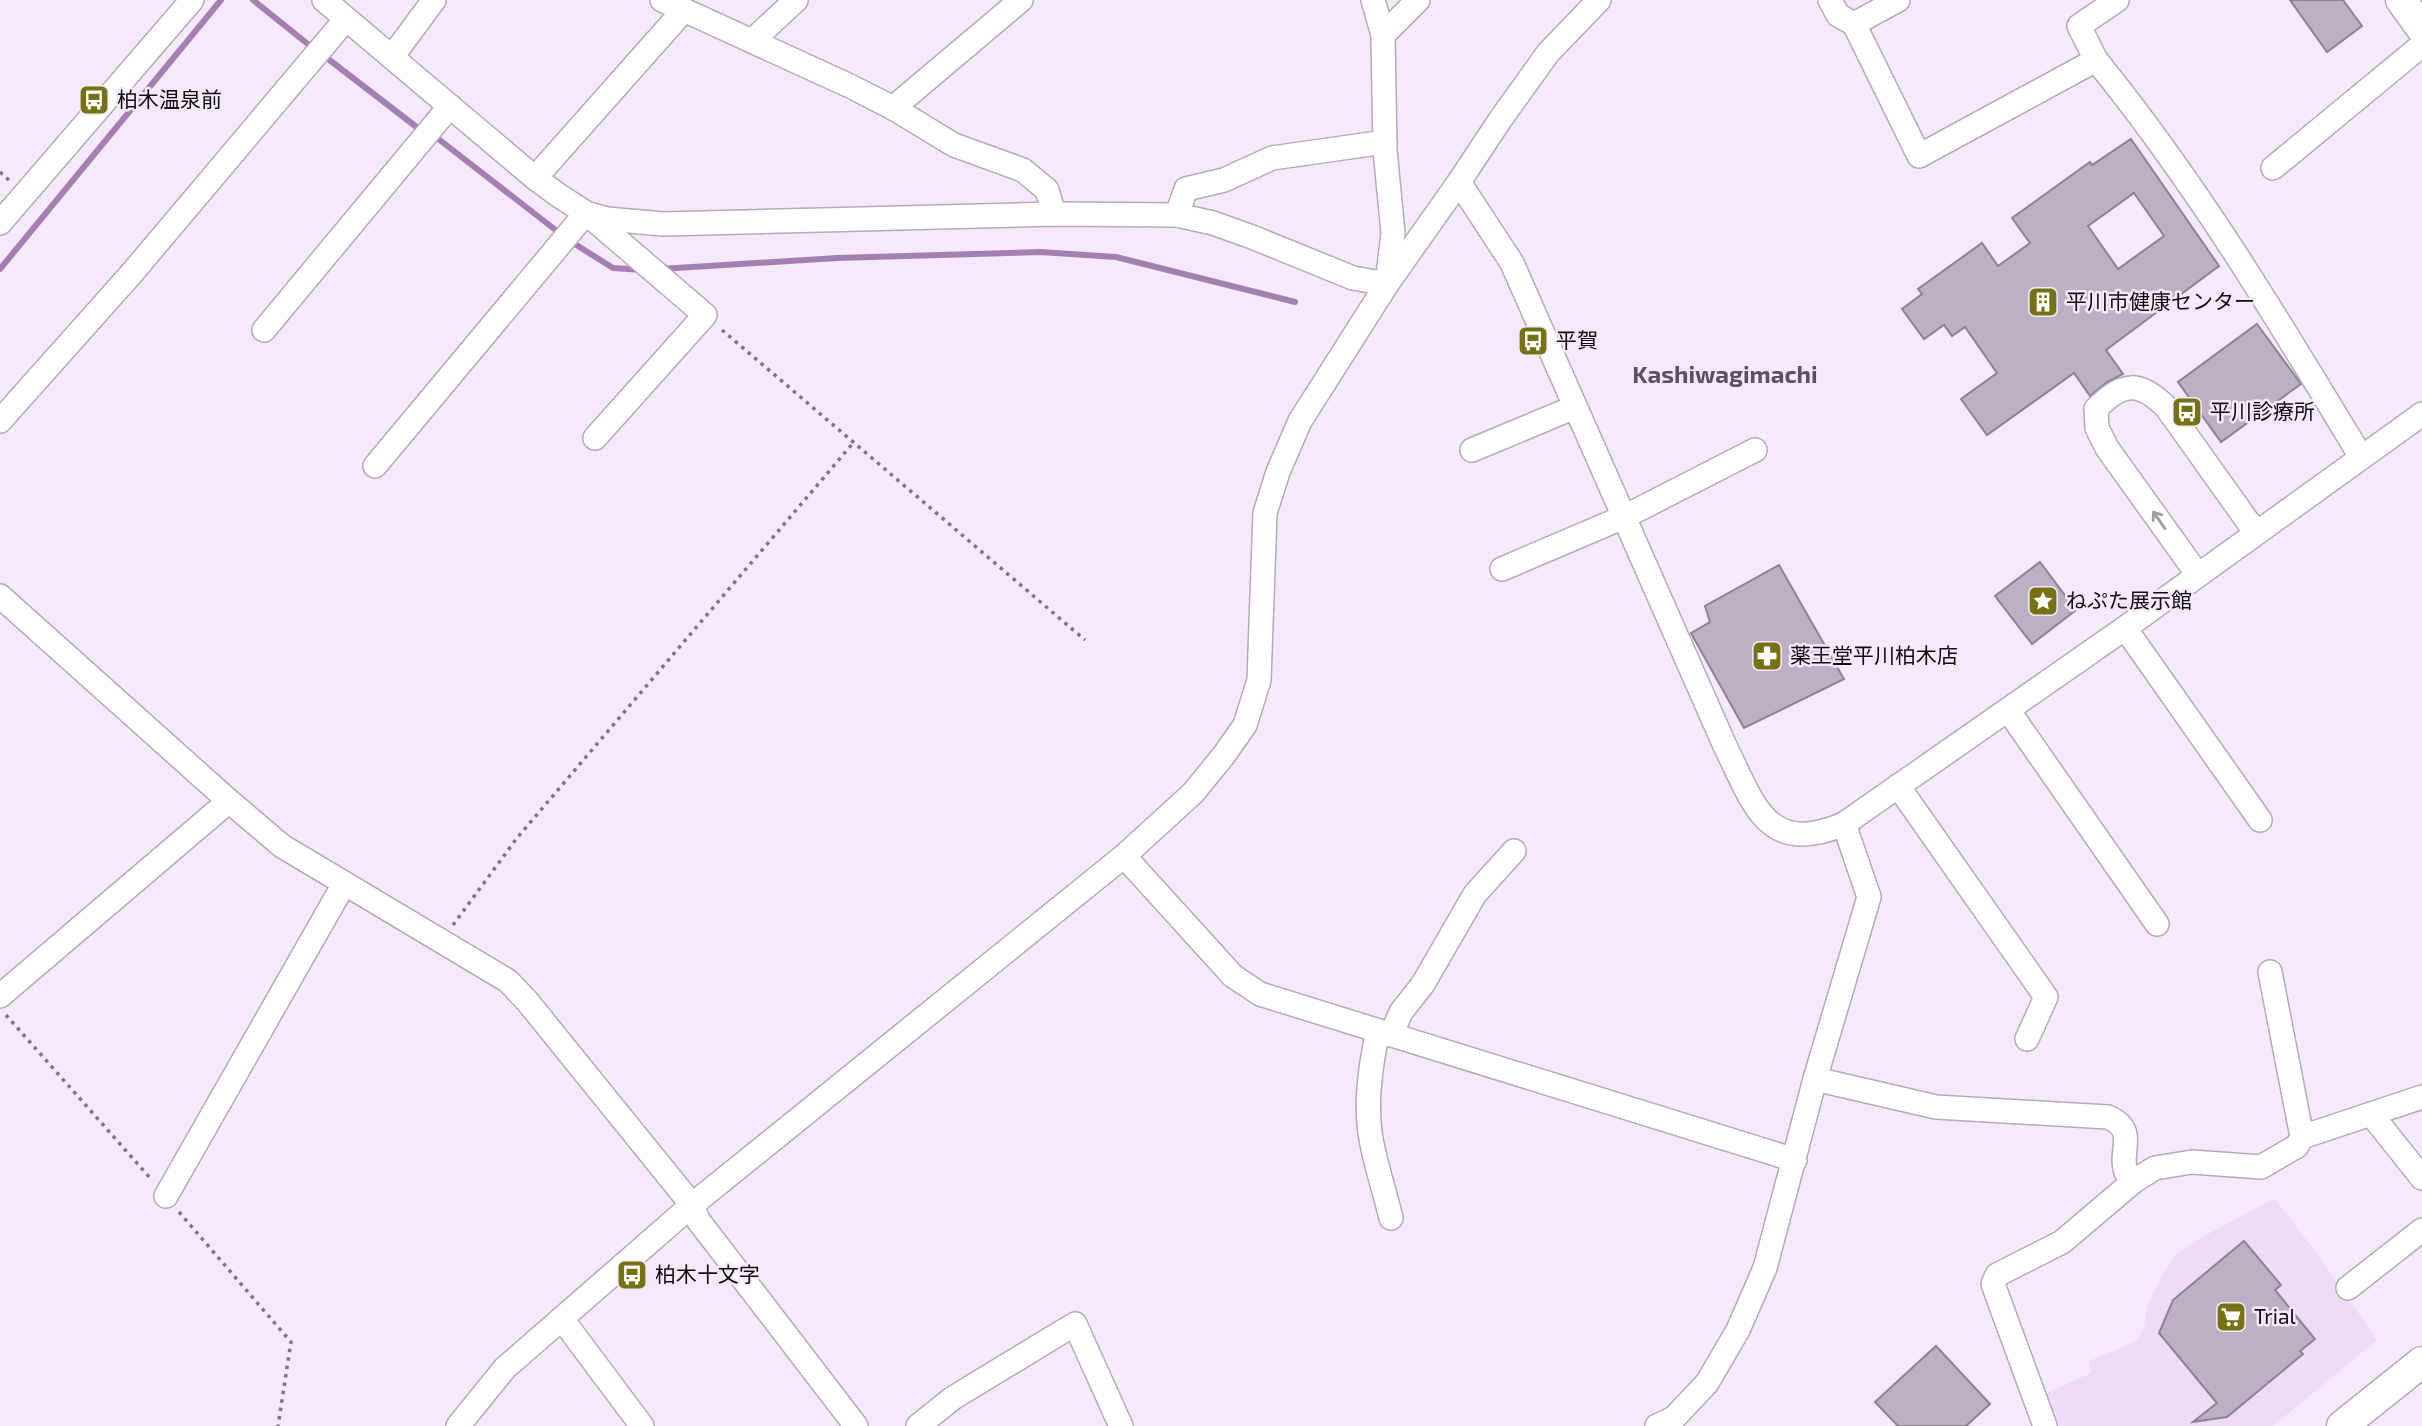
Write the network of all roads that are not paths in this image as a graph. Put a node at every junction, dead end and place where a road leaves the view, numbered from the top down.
1 (192, 0) edge
2 (324, 0) edge
3 (434, 0) edge
4 (662, 0) edge
5 (796, 0) edge
6 (1021, 0) edge
7 (1373, 0) edge
8 (1418, 0) edge
9 (1599, 0) edge
10 (1830, 0) edge
11 (1898, 0) edge
12 (2117, 0) edge
13 (2400, 0) edge
14 (684, 10) junction
15 (346, 19) junction
16 (1854, 24) junction
17 (2422, 29) edge
18 (1383, 35) junction
19 (752, 41) junction
20 (2422, 45) edge
21 (392, 57) junction
22 (2096, 60) junction
23 (450, 106) junction
24 (893, 108) junction
25 (1385, 142) junction
26 (2273, 168) dead end
27 (535, 178) junction
28 (1460, 182) junction
29 (586, 213) junction
30 (1054, 214) junction
31 (1177, 215) junction
32 (0, 223) edge
33 (1387, 284) junction
34 (264, 330) dead end
35 (1575, 407) junction
36 (2422, 414) edge
37 (0, 421) edge
38 (595, 438) dead end
39 (1472, 450) dead end
40 (1755, 450) dead end
41 (2361, 457) junction
42 (375, 466) dead end
43 (1624, 517) junction
44 (2256, 533) junction
45 (1502, 569) dead end
46 (2198, 575) junction
47 (0, 596) edge
48 (2125, 628) junction
49 (2008, 710) junction
50 (1898, 786) junction
51 (229, 801) junction
52 (2260, 820) dead end
53 (1844, 824) junction
54 (1514, 851) dead end
55 (1124, 856) junction
56 (344, 884) junction
57 (2157, 924) dead end
58 (2270, 972) dead end
59 (0, 996) edge
60 (1384, 1033) junction
61 (2026, 1039) dead end
62 (1815, 1079) junction
63 (2422, 1097) edge
64 (2371, 1114) junction
65 (2302, 1137) junction
66 (1795, 1160) junction
67 (2422, 1178) edge
68 (2134, 1181) junction
69 (166, 1196) road end
70 (692, 1205) junction
71 (1391, 1218) dead end
72 (2422, 1230) edge
73 (2348, 1287) dead end
74 (562, 1319) junction
75 (2422, 1362) edge
76 (458, 1426) edge
77 (642, 1426) edge
78 (856, 1426) edge
79 (918, 1426) edge
80 (1121, 1426) edge
81 (1657, 1426) edge
82 (2045, 1426) edge
83 (2342, 1426) edge

1 - 32 street
2 - 15 street
3 - 21 street
4 - 14 street
5 - 19 street
6 - 24 street
7 - 18 street
8 - 18 street
9 - 28 street
10 - 16 street
11 - 16 street
12 - 22 street
13 - 17 main road
14 - 19 street
14 - 27 street
15 - 21 street
15 - 37 street
16 - 22 street
18 - 25 street
19 - 24 street
20 - 26 street
21 - 23 street
22 - 41 street
23 - 27 street
23 - 34 street
24 - 30 street
25 - 31 street
25 - 33 street
27 - 29 street
28 - 33 street
28 - 35 street
29 - 30 street
29 - 38 street
29 - 42 street
30 - 31 street
31 - 33 street
33 - 55 street
35 - 39 street
35 - 43 street
36 - 41 street
40 - 43 street
41 - 44 street
43 - 45 street
43 - 53 street
44 - 46 street
46 -> 44 street
46 - 48 street
47 - 51 street
48 - 49 street
48 - 52 street
49 - 50 street
49 - 57 street
50 - 53 street
50 - 61 street
51 - 56 street
51 - 59 street
53 - 62 street
54 - 60 street
55 - 60 street
55 - 70 street
56 - 69 street
56 - 70 street
58 - 65 street
60 - 66 street
60 - 71 street
62 - 66 street
62 - 68 street
63 - 64 street
64 - 65 street
64 - 67 street
65 - 68 street
66 - 81 street
68 - 82 street
70 - 74 street
70 - 78 street
72 - 73 street
74 - 76 street
74 - 77 street
75 - 83 main road
79 - 80 street

